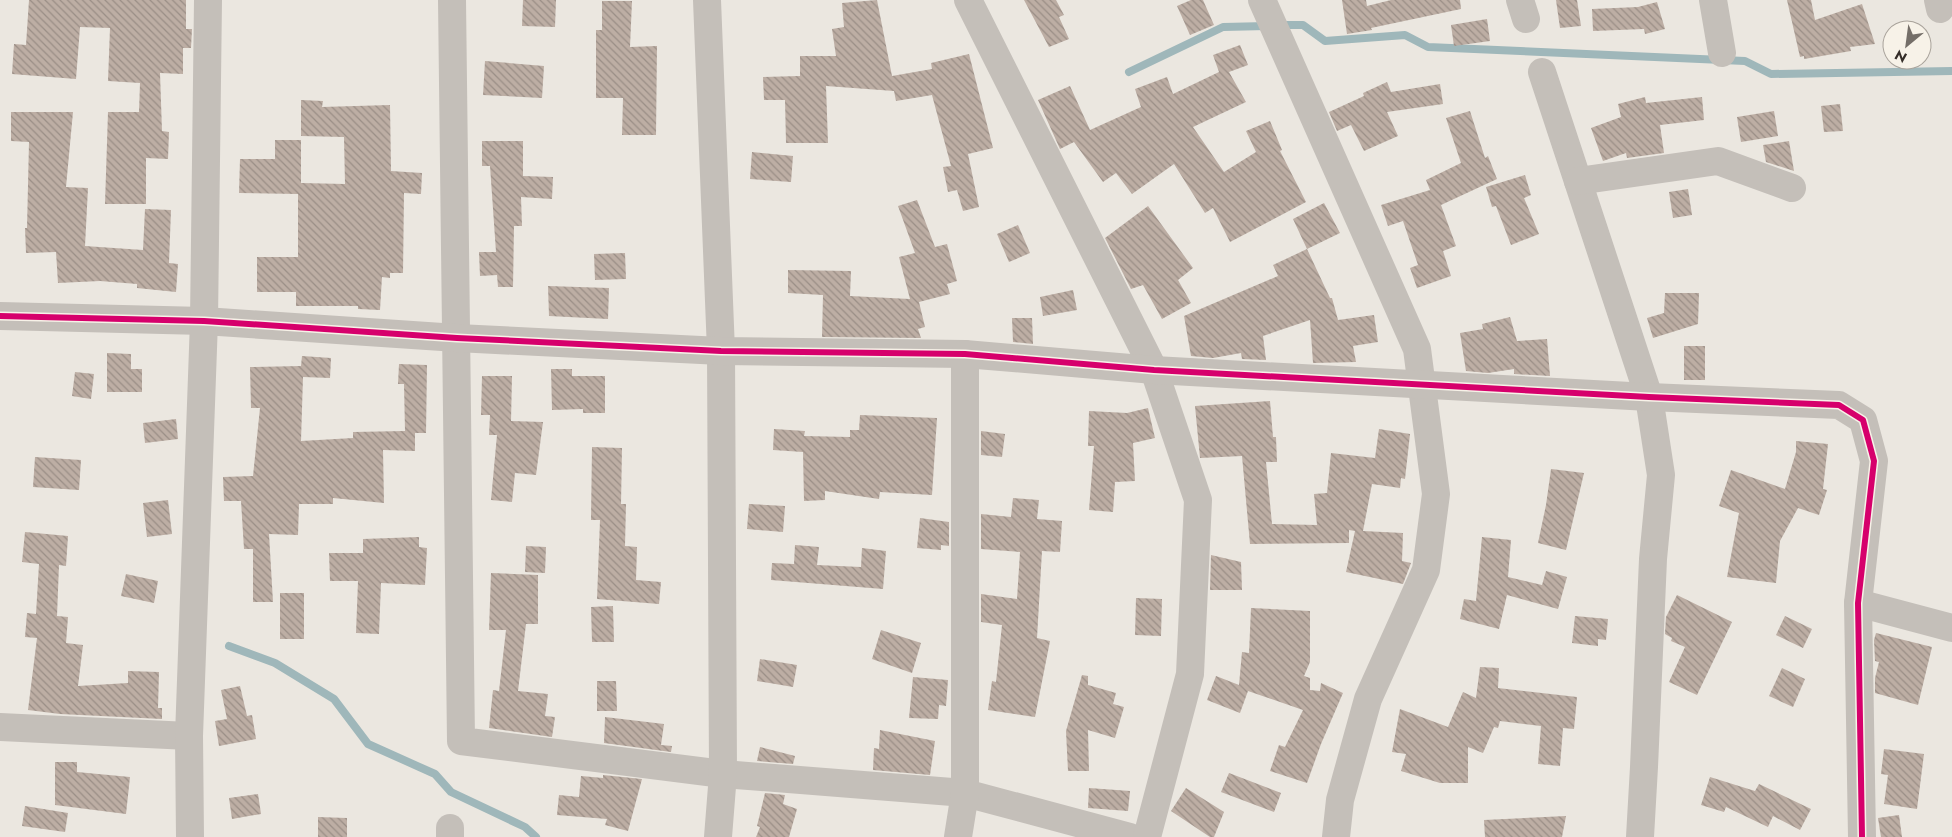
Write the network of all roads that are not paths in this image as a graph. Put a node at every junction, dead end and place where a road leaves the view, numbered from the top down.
1 (208, 0) edge
2 (452, 0) edge
3 (708, 0) edge
4 (968, 0) edge
5 (1713, 0) edge
6 (1270, 17) edge
7 (1722, 53) dead end
8 (1542, 72) dead end
9 (1578, 181) junction
10 (1792, 188) dead end
11 (0, 316) edge
12 (204, 321) junction
13 (457, 338) junction
14 (721, 351) junction
15 (965, 354) junction
16 (1154, 370) junction
17 (1423, 386) junction
18 (1649, 397) junction
19 (1858, 603) junction
20 (1952, 628) edge
21 (0, 727) edge
22 (189, 736) junction
23 (723, 774) junction
24 (965, 793) junction
25 (190, 837) edge
26 (718, 837) edge
27 (958, 837) edge
28 (1130, 837) edge
29 (1148, 837) edge
30 (1336, 837) edge
31 (1640, 837) edge
32 (1862, 837) edge

1 - 12 street
2 - 13 street
3 - 14 street
4 - 16 street
5 - 7 street
6 - 17 street
8 - 9 street
9 - 10 street
9 - 18 street
11 - 12 street
12 - 13 street
12 - 22 street
13 - 14 street
13 - 23 street
14 - 15 street
14 - 23 street
15 - 16 street
15 - 24 street
16 - 17 street
16 - 29 street
17 - 18 street
17 - 30 street
18 - 19 street
18 - 31 street
19 - 20 street
19 - 32 street
21 - 22 street
22 - 25 street
23 - 24 street
23 - 26 street
24 - 27 street
24 - 28 street

